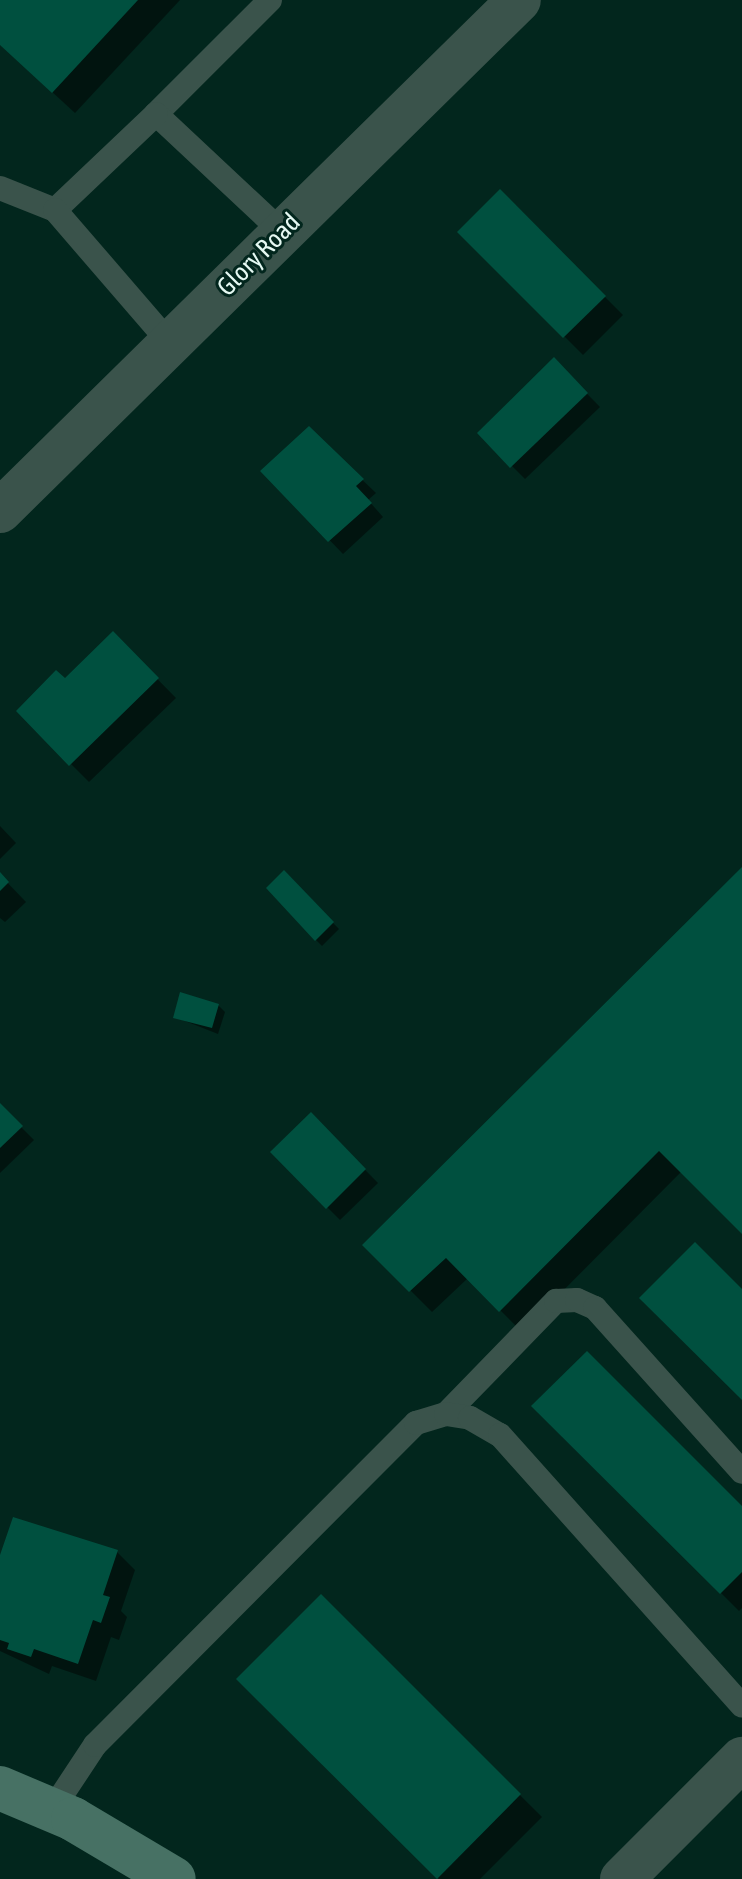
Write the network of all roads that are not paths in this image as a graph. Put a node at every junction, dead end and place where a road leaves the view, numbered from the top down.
1 (270, 0) edge
2 (519, 0) edge
3 (156, 114) junction
4 (1, 186) edge
5 (55, 210) junction
6 (282, 232) junction
7 (170, 343) junction
8 (0, 511) edge
9 (446, 1414) junction
10 (742, 1472) edge
11 (742, 1706) edge
12 (742, 1759) edge
13 (0, 1788) edge
14 (52, 1810) junction
15 (641, 1872) edge
16 (174, 1879) edge

1 - 3 lane
2 - 6 street, Glory Road
3 - 5 lane
3 - 6 lane
4 - 5 lane
5 - 7 lane
6 - 7 street, Glory Road
7 - 8 street, Glory Road
9 - 10 lane
9 - 11 lane
9 - 14 lane
12 - 15 street
13 - 14 street
14 - 16 street

